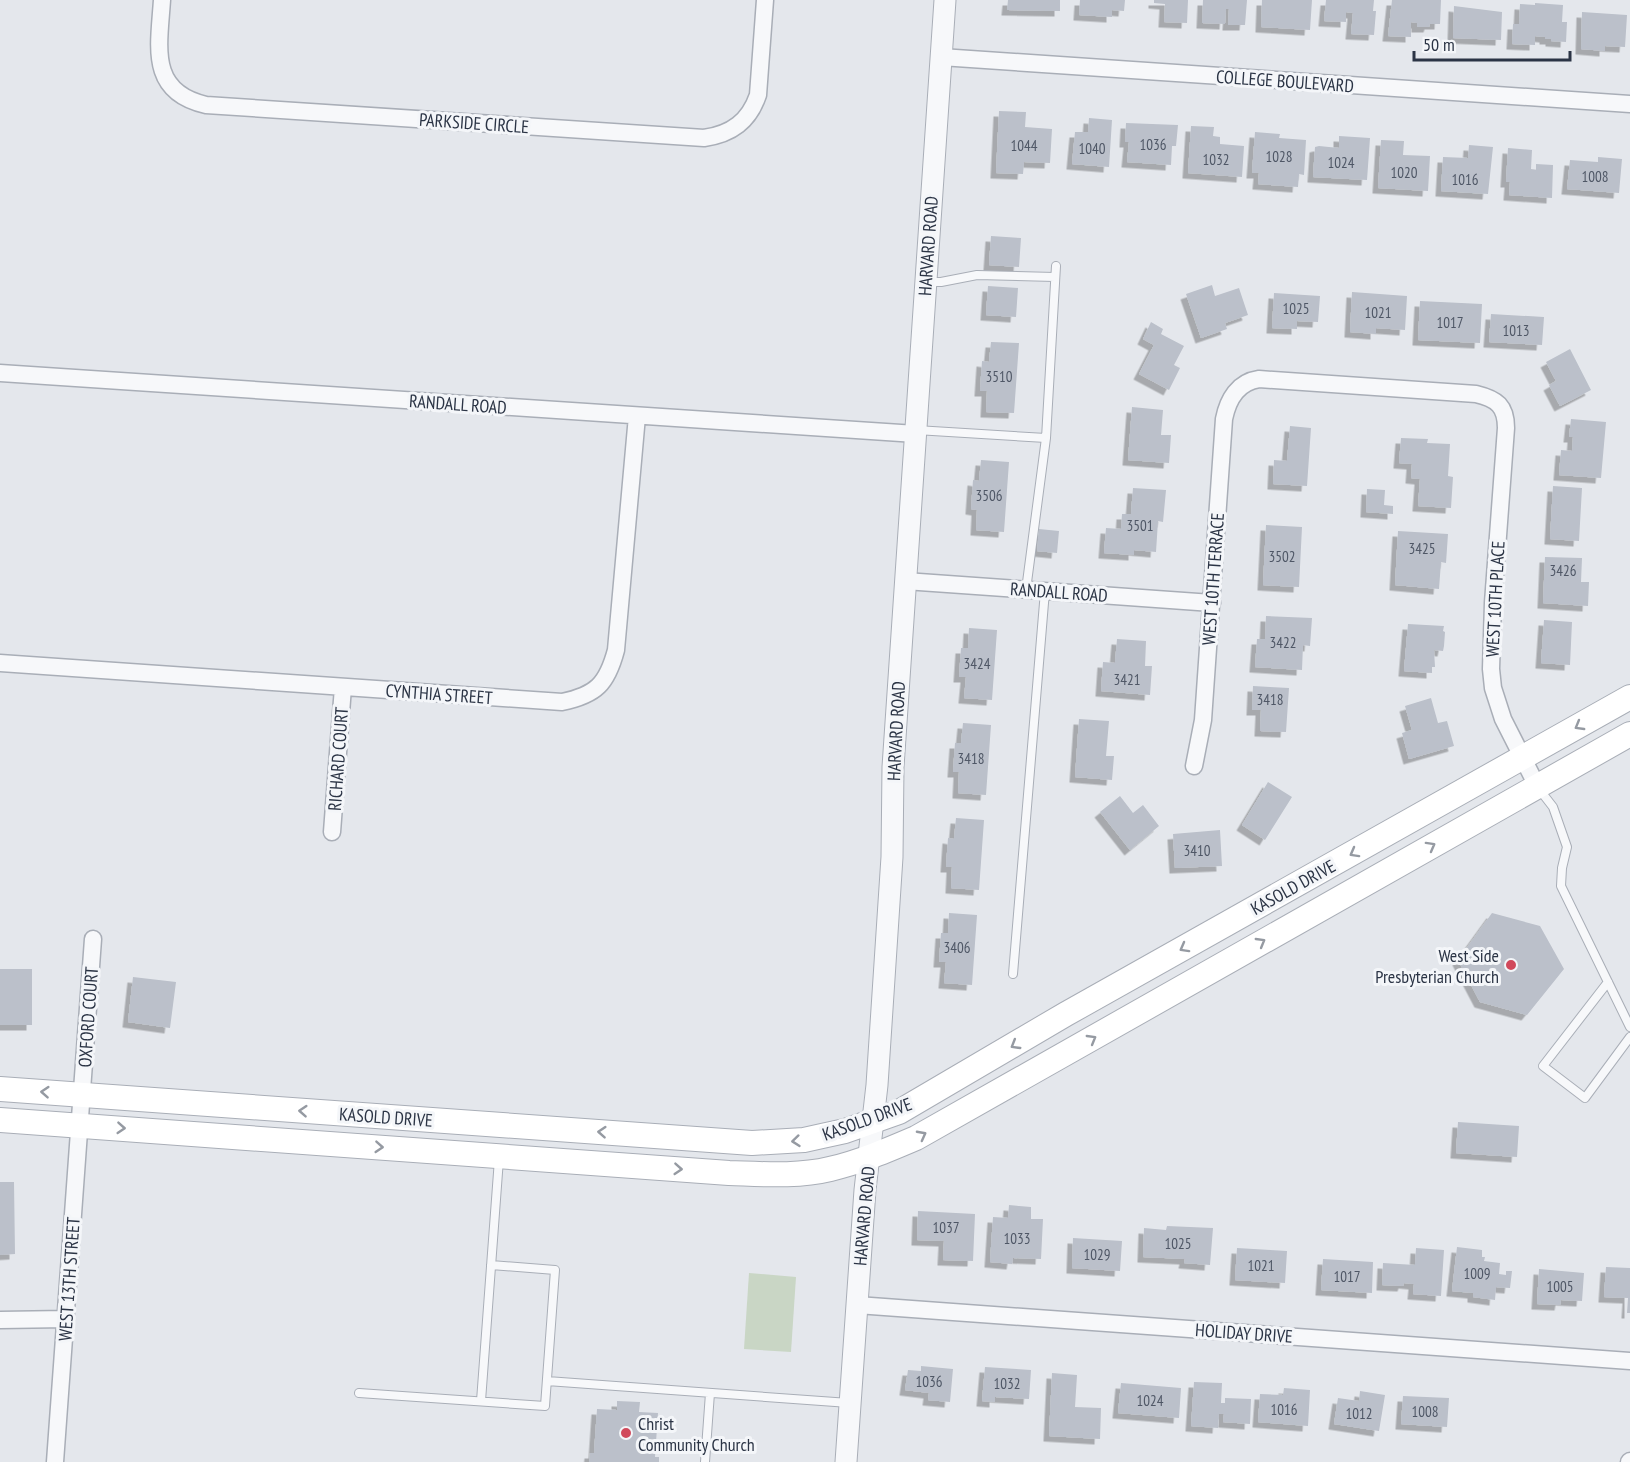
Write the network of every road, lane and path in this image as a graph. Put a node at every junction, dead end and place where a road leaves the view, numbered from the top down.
1 (162, 0) edge
2 (765, 0) edge
3 (945, 0) edge
4 (941, 57) junction
5 (1630, 104) edge
6 (1056, 266) dead end
7 (1056, 277) junction
8 (926, 282) junction
9 (0, 373) edge
10 (1235, 393) joint
11 (637, 416) junction
12 (916, 432) junction
13 (1046, 438) junction
14 (905, 581) junction
15 (1026, 590) junction
16 (1045, 591) junction
17 (1212, 603) junction
18 (0, 663) edge
19 (343, 687) junction
20 (1630, 697) edge
21 (1630, 734) edge
22 (1523, 758) junction
23 (1194, 766) dead end
24 (1537, 786) junction
25 (332, 832) dead end
26 (93, 939) dead end
27 (1013, 974) dead end
28 (1608, 982) junction
29 (1626, 1009) edge
30 (1630, 1027) edge
31 (1630, 1037) edge
32 (0, 1089) edge
33 (82, 1095) junction
34 (0, 1120) edge
35 (873, 1121) junction
36 (80, 1125) junction
37 (499, 1155) junction
38 (869, 1159) junction
39 (491, 1265) junction
40 (857, 1305) junction
41 (66, 1319) junction
42 (0, 1320) edge
43 (1630, 1361) edge
44 (547, 1381) junction
45 (359, 1393) dead end
46 (710, 1393) junction
47 (481, 1401) junction
48 (850, 1403) junction
49 (55, 1462) edge
50 (705, 1462) edge
51 (846, 1462) edge

1 - 2 street, PARKSIDE CIRCLE
3 - 4 street, HARVARD ROAD
4 - 5 street, COLLEGE BOULEVARD
4 - 8 street, HARVARD ROAD
6 - 7 lane
7 - 8 lane
7 - 13 lane
8 - 12 street, HARVARD ROAD
9 - 11 street, RANDALL ROAD
10 - 17 street, WEST 10TH TERRACE
10 - 22 street, WEST 10TH PLACE
11 - 12 street, RANDALL ROAD
11 - 19 street, CYNTHIA STREET
12 - 13 lane
12 - 14 street, HARVARD ROAD
13 - 15 lane
14 - 15 street, RANDALL ROAD
14 - 35 street, HARVARD ROAD
15 - 16 street, RANDALL ROAD
16 - 17 street, RANDALL ROAD
16 - 27 lane
17 - 23 street, WEST 10TH TERRACE
18 - 19 street, CYNTHIA STREET
19 - 25 street, RICHARD COURT
20 -> 22 main road, KASOLD DRIVE
21 - 24 main road, KASOLD DRIVE
22 - 24 street, WEST 10TH PLACE
22 -> 35 main road, KASOLD DRIVE
24 - 28 lane
38 -> 24 main road, KASOLD DRIVE
26 - 33 street, OXFORD COURT
28 - 29 lane
28 - 31 lane
29 - 30 lane
33 -> 32 main road, KASOLD DRIVE
35 -> 33 main road, KASOLD DRIVE
33 - 36 street, WEST 13TH STREET
34 - 36 main road, KASOLD DRIVE
35 - 38 street, HARVARD ROAD
36 -> 37 main road, KASOLD DRIVE
36 - 41 street, WEST 13TH STREET
37 -> 38 main road, KASOLD DRIVE
37 - 39 lane
38 - 40 street, HARVARD ROAD
39 - 44 lane
39 - 47 lane
40 - 43 street, HOLIDAY DRIVE
40 - 48 street, HARVARD ROAD
41 - 42 street
41 - 49 street, WEST 13TH STREET
44 - 46 lane
44 - 47 lane
45 - 47 lane
46 - 48 lane
46 - 50 lane
48 - 51 street, HARVARD ROAD

